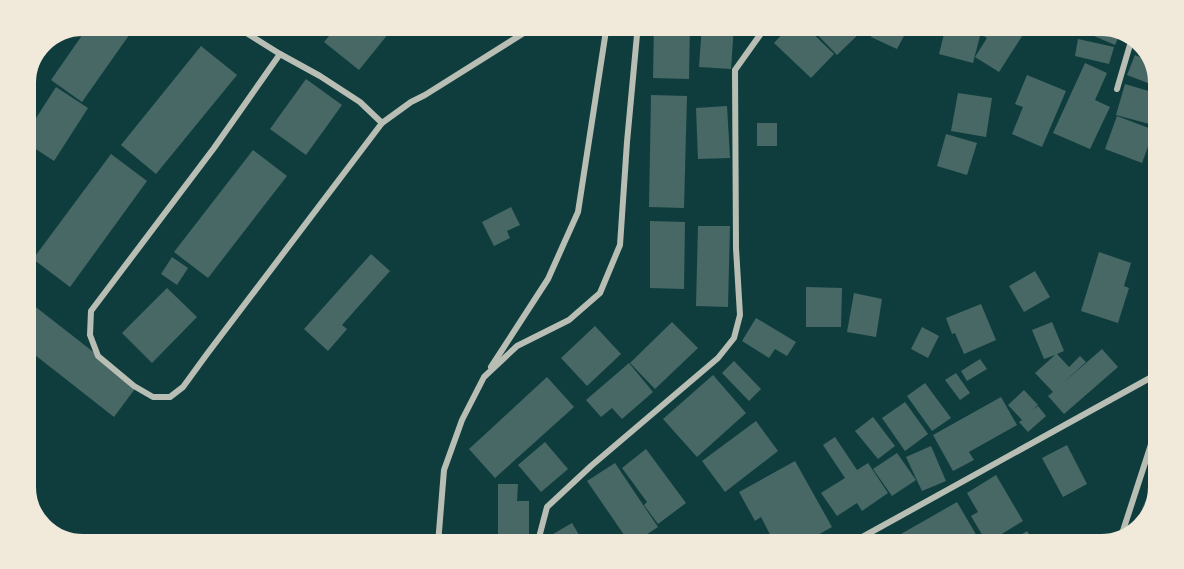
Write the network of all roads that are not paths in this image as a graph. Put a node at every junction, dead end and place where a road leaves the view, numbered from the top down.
1 (245, 32) edge
2 (525, 32) edge
3 (606, 32) edge
4 (637, 32) edge
5 (761, 32) edge
6 (1131, 41) edge
7 (280, 54) junction
8 (1117, 88) dead end
9 (382, 123) junction
10 (1152, 377) edge
11 (484, 378) junction
12 (1152, 441) edge
13 (1122, 533) edge
14 (438, 538) edge
15 (539, 538) edge
16 (860, 538) edge

1 - 7 street
2 - 9 street
3 - 11 street
4 - 11 street
5 - 15 street
6 - 8 street
7 - 9 street
7 - 9 street
10 - 16 street
11 - 14 street
12 - 13 street

